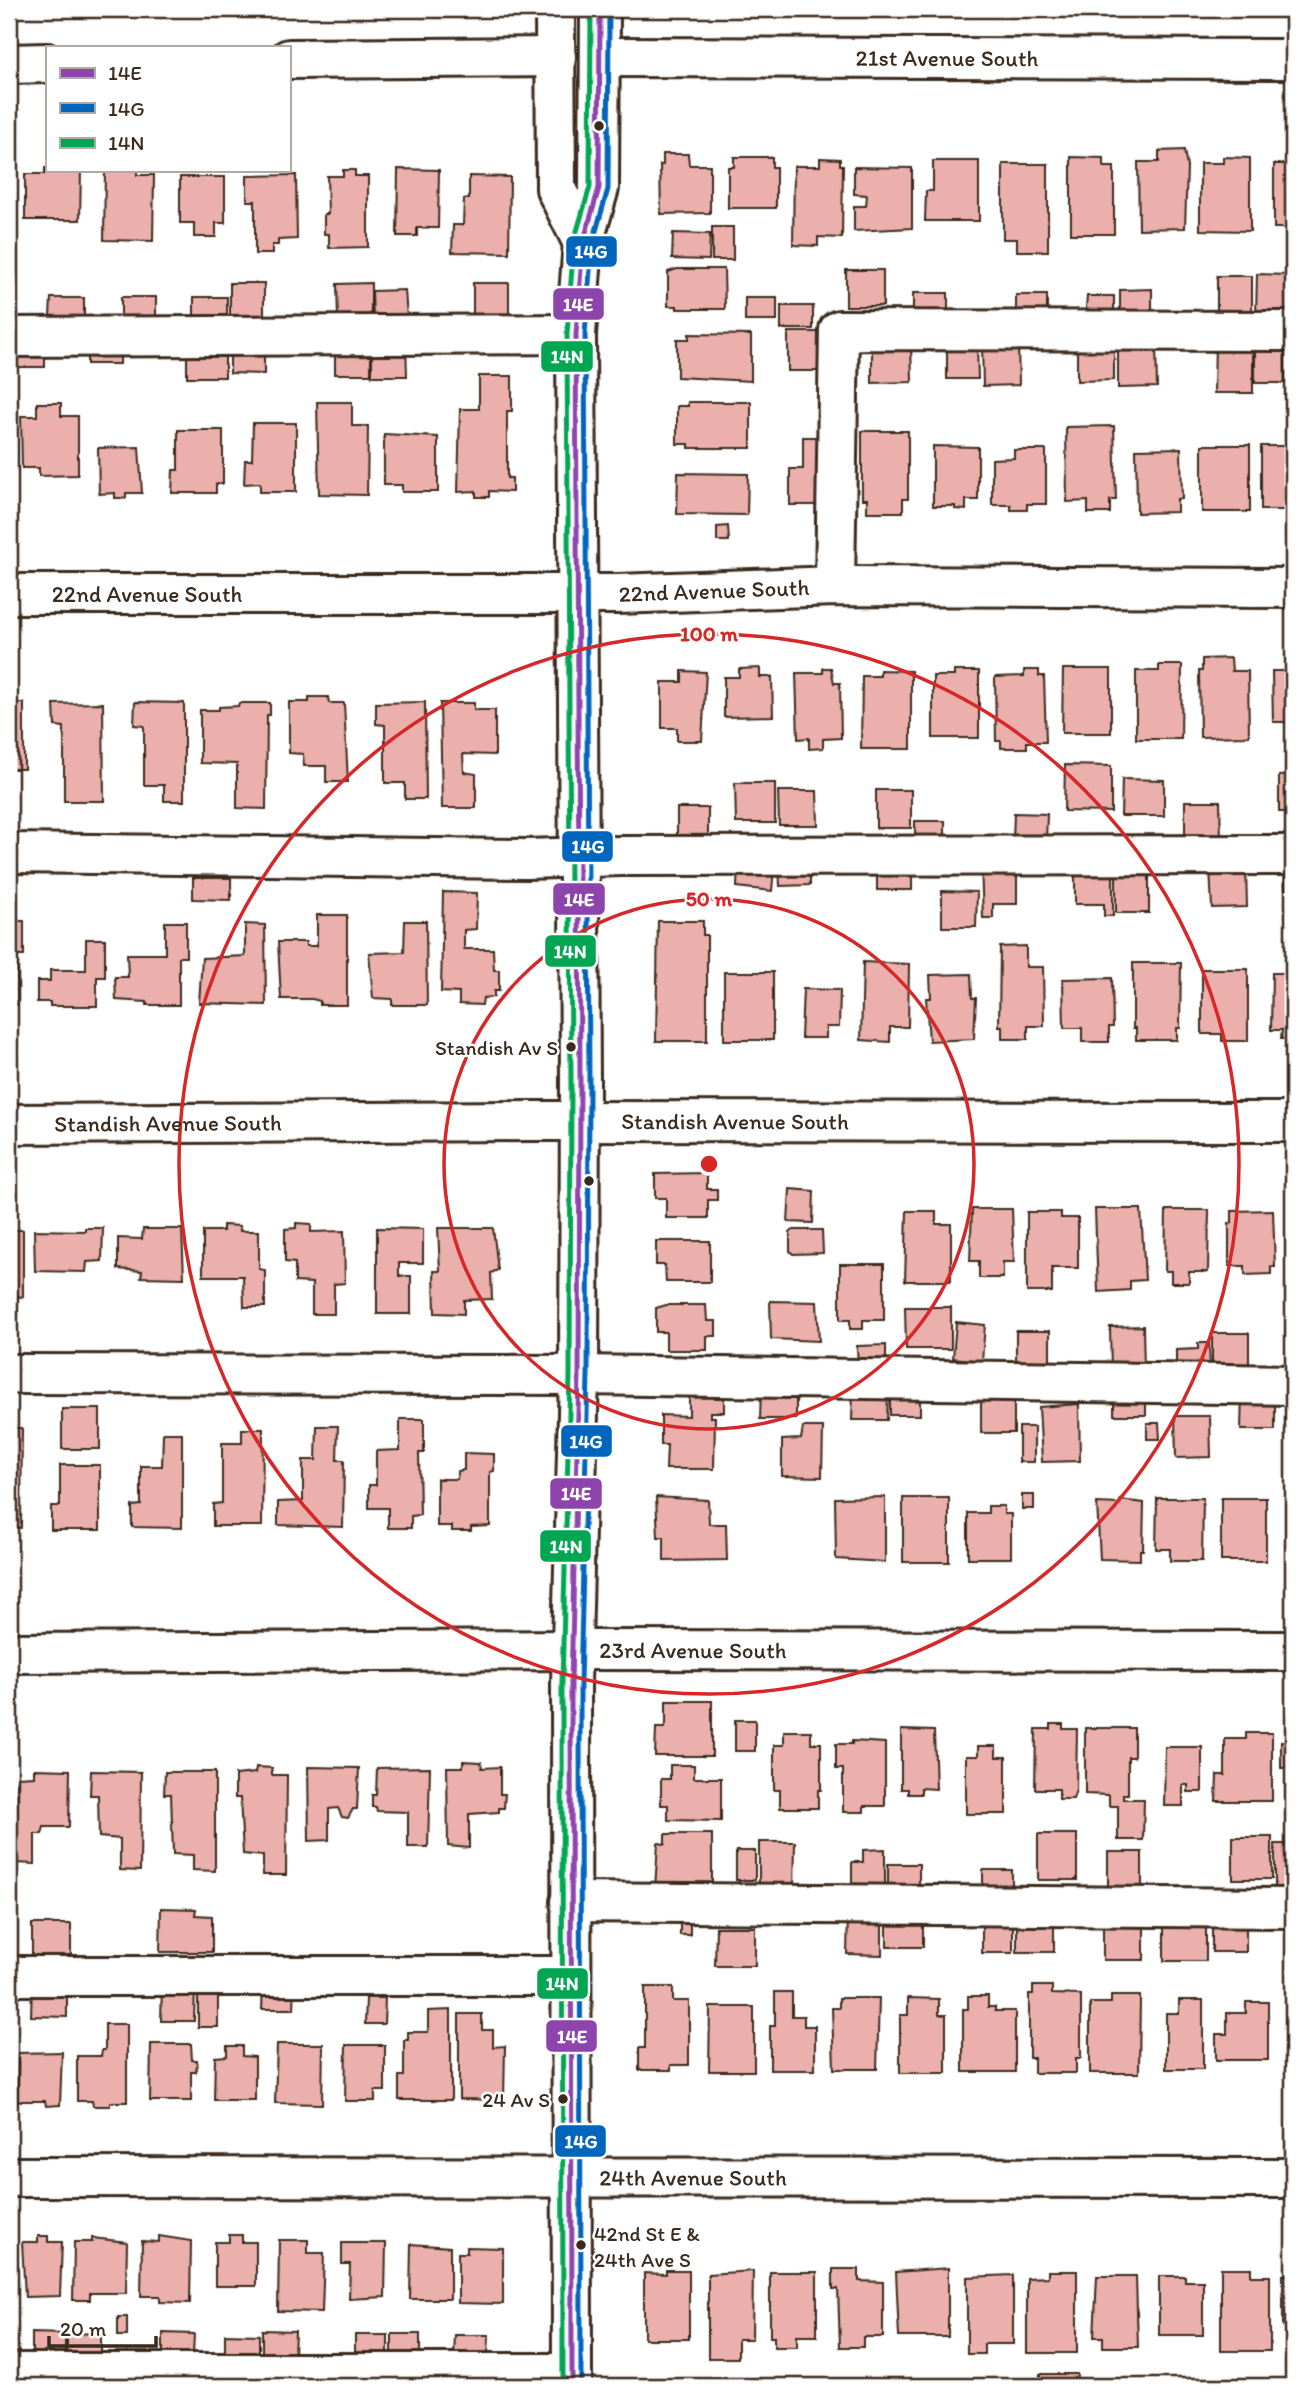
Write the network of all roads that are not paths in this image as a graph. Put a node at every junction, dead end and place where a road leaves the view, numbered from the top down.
1 (555, 9) edge
2 (600, 9) edge
3 (556, 57) junction
4 (601, 57) junction
5 (1293, 59) edge
6 (290, 60) edge
7 (46, 63) edge
8 (9, 64) edge
9 (583, 243) junction
10 (1293, 331) edge
11 (576, 334) junction
12 (9, 337) edge
13 (835, 586) junction
14 (1293, 588) edge
15 (9, 594) edge
16 (576, 594) junction
17 (9, 853) edge
18 (1293, 855) edge
19 (579, 857) junction
20 (580, 1122) junction
21 (1293, 1122) edge
22 (9, 1124) edge
23 (9, 1374) edge
24 (579, 1375) junction
25 (1293, 1385) edge
26 (572, 1650) junction
27 (1293, 1651) edge
28 (9, 1653) edge
29 (570, 1902) junction
30 (1293, 1908) edge
31 (9, 1976) edge
32 (570, 1976) junction
33 (9, 2177) edge
34 (570, 2177) junction
35 (1293, 2178) edge
36 (9, 2373) edge
37 (572, 2380) edge

1 - 3 street
2 - 4 street
3 - 6 street
3 - 9 street
4 - 5 street, 21st Avenue South
4 - 9 street
7 - 8 street
9 - 11 street
10 - 13 street
11 - 12 street
11 - 16 street
13 - 14 street, 22nd Avenue South
13 - 16 street, 22nd Avenue South
15 - 16 street, 22nd Avenue South
16 - 19 street
17 - 19 street
18 - 19 street
19 - 20 street
20 - 21 street, Standish Avenue South
20 - 22 street, Standish Avenue South
20 - 24 street
23 - 24 street
24 - 25 street
24 - 26 street
26 - 27 street, 23rd Avenue South
26 - 28 street, 23rd Avenue South
26 - 29 street
29 - 30 street
29 - 32 street
31 - 32 street
32 - 34 street
33 - 34 street, 24th Avenue South
34 - 35 street, 24th Avenue South
34 - 37 street
36 - 37 street

